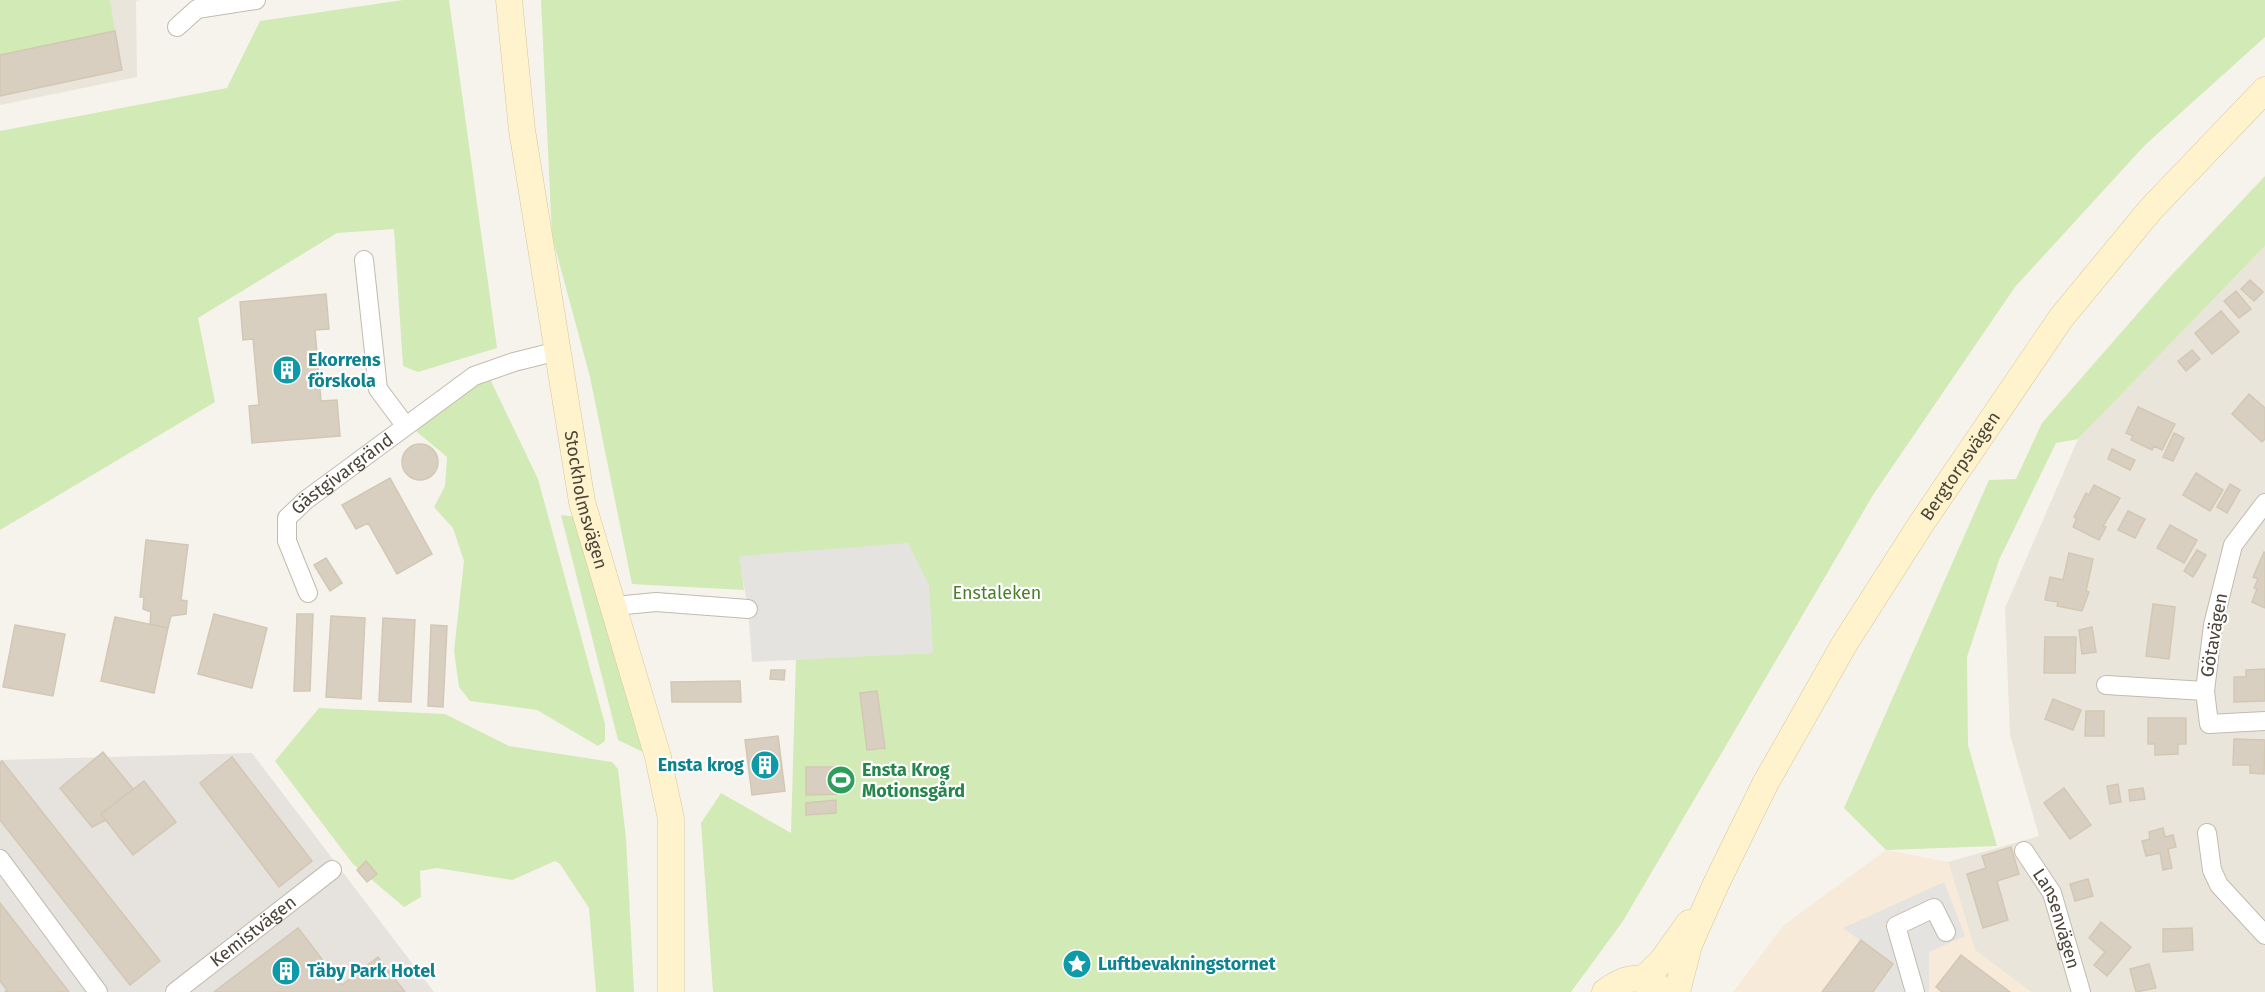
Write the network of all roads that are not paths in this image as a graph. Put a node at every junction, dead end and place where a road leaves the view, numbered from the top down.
1 (256, 0) edge
2 (509, 0) edge
3 (177, 27) dead end
4 (2265, 90) edge
5 (364, 261) dead end
6 (558, 351) junction
7 (405, 425) junction
8 (2265, 503) edge
9 (308, 593) dead end
10 (615, 606) junction
11 (748, 609) dead end
12 (2106, 685) dead end
13 (2205, 691) junction
14 (2265, 721) edge
15 (2207, 833) dead end
16 (2024, 851) dead end
17 (0, 859) edge
18 (332, 870) dead end
19 (1716, 884) junction
20 (1946, 932) dead end
21 (2265, 935) edge
22 (1654, 985) edge
23 (98, 992) edge
24 (175, 992) edge
25 (670, 992) edge
26 (1605, 992) edge
27 (1677, 992) edge
28 (1915, 992) edge
29 (2081, 992) edge

1 - 3 street
2 - 6 main road, Stockholmsvägen
4 - 19 main road, Bergtorpsvägen
5 - 7 street, Gästgivargränd
6 - 7 street, Gästgivargränd
6 - 10 main road, Stockholmsvägen
7 - 9 street, Gästgivargränd
8 - 13 street, Götavägen
10 - 11 street
10 - 25 main road, Stockholmsvägen
12 - 13 street
13 - 14 street, Götavägen
15 - 21 street
16 - 29 street, Lansenvägen
17 - 23 street
18 - 24 street, Kemistvägen
19 - 22 main road, Bergtorpsvägen
19 - 27 main road, Bergtorpsvägen
20 - 28 street
22 - 26 main road, Bergtorpsvägen

